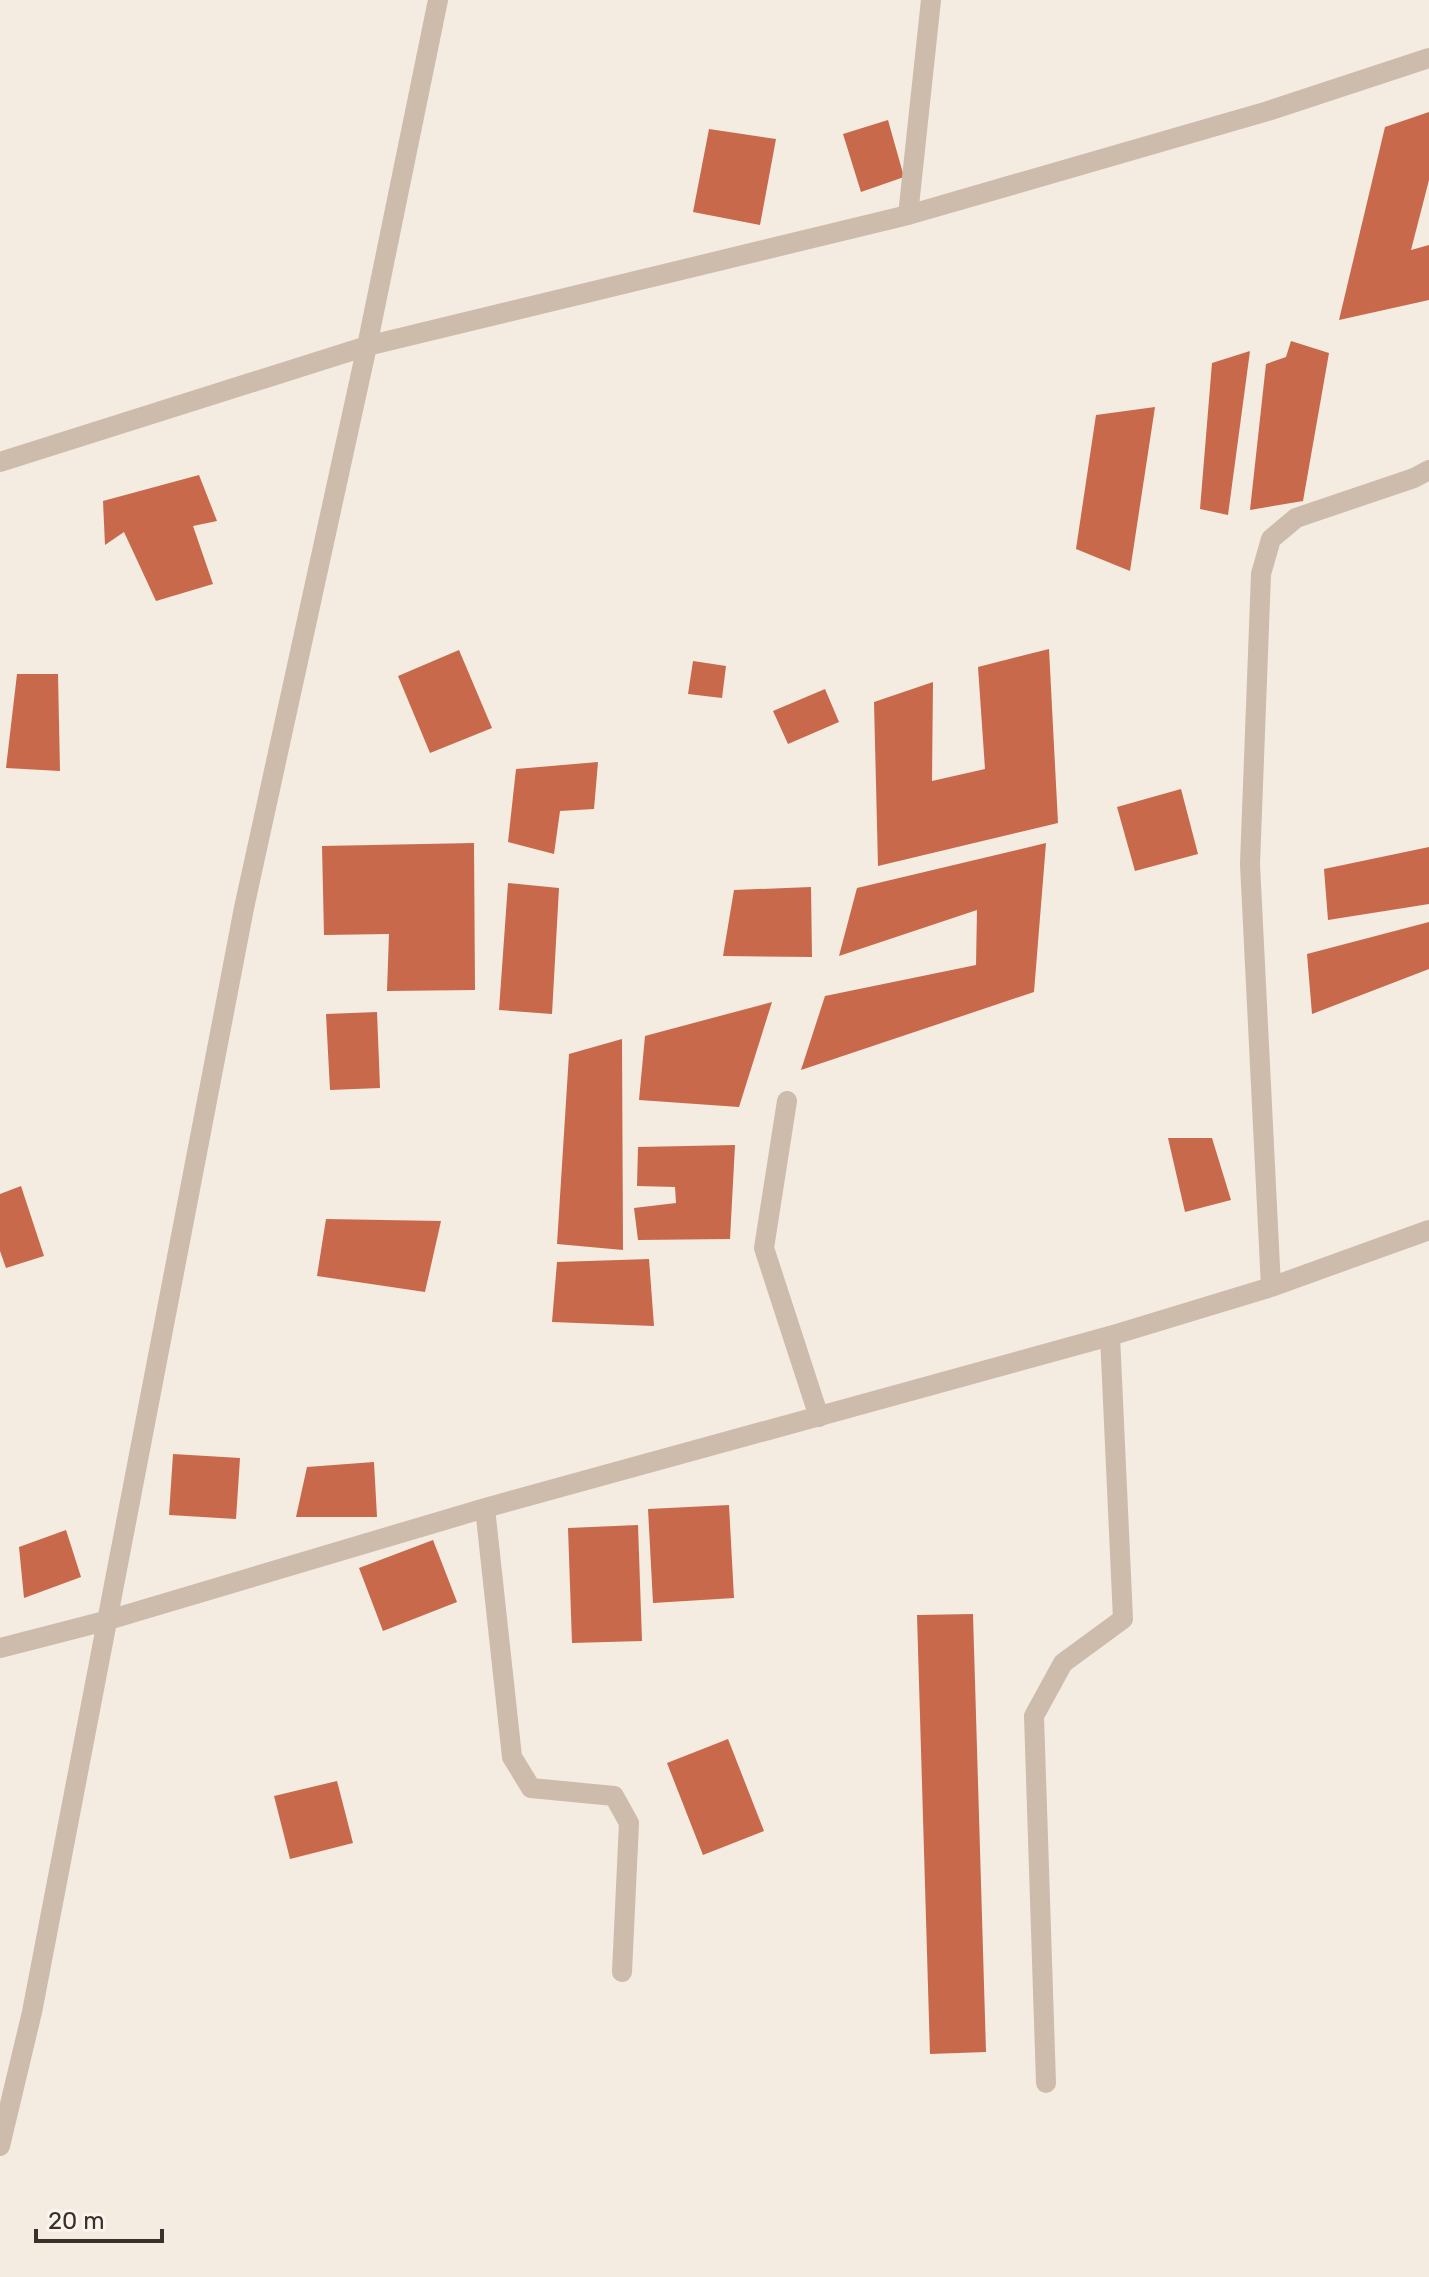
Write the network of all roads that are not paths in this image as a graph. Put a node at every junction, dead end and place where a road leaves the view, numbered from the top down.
1 (438, 0) edge
2 (931, 0) edge
3 (1429, 58) edge
4 (908, 215) junction
5 (367, 346) junction
6 (0, 462) edge
7 (1429, 470) edge
8 (787, 1101) dead end
9 (1429, 1230) edge
10 (1271, 1287) junction
11 (1110, 1336) junction
12 (819, 1417) junction
13 (485, 1508) junction
14 (105, 1621) junction
15 (0, 1648) edge
16 (622, 1972) dead end
17 (1046, 2083) dead end
18 (0, 2146) edge

1 - 5 street
2 - 4 street
3 - 4 street
4 - 5 street
5 - 6 street
5 - 14 street
7 - 10 street
8 - 12 street
9 - 10 street
10 - 11 street
11 - 12 street
11 - 17 street
12 - 13 street
13 - 14 street
13 - 16 street
14 - 15 street
14 - 18 street

